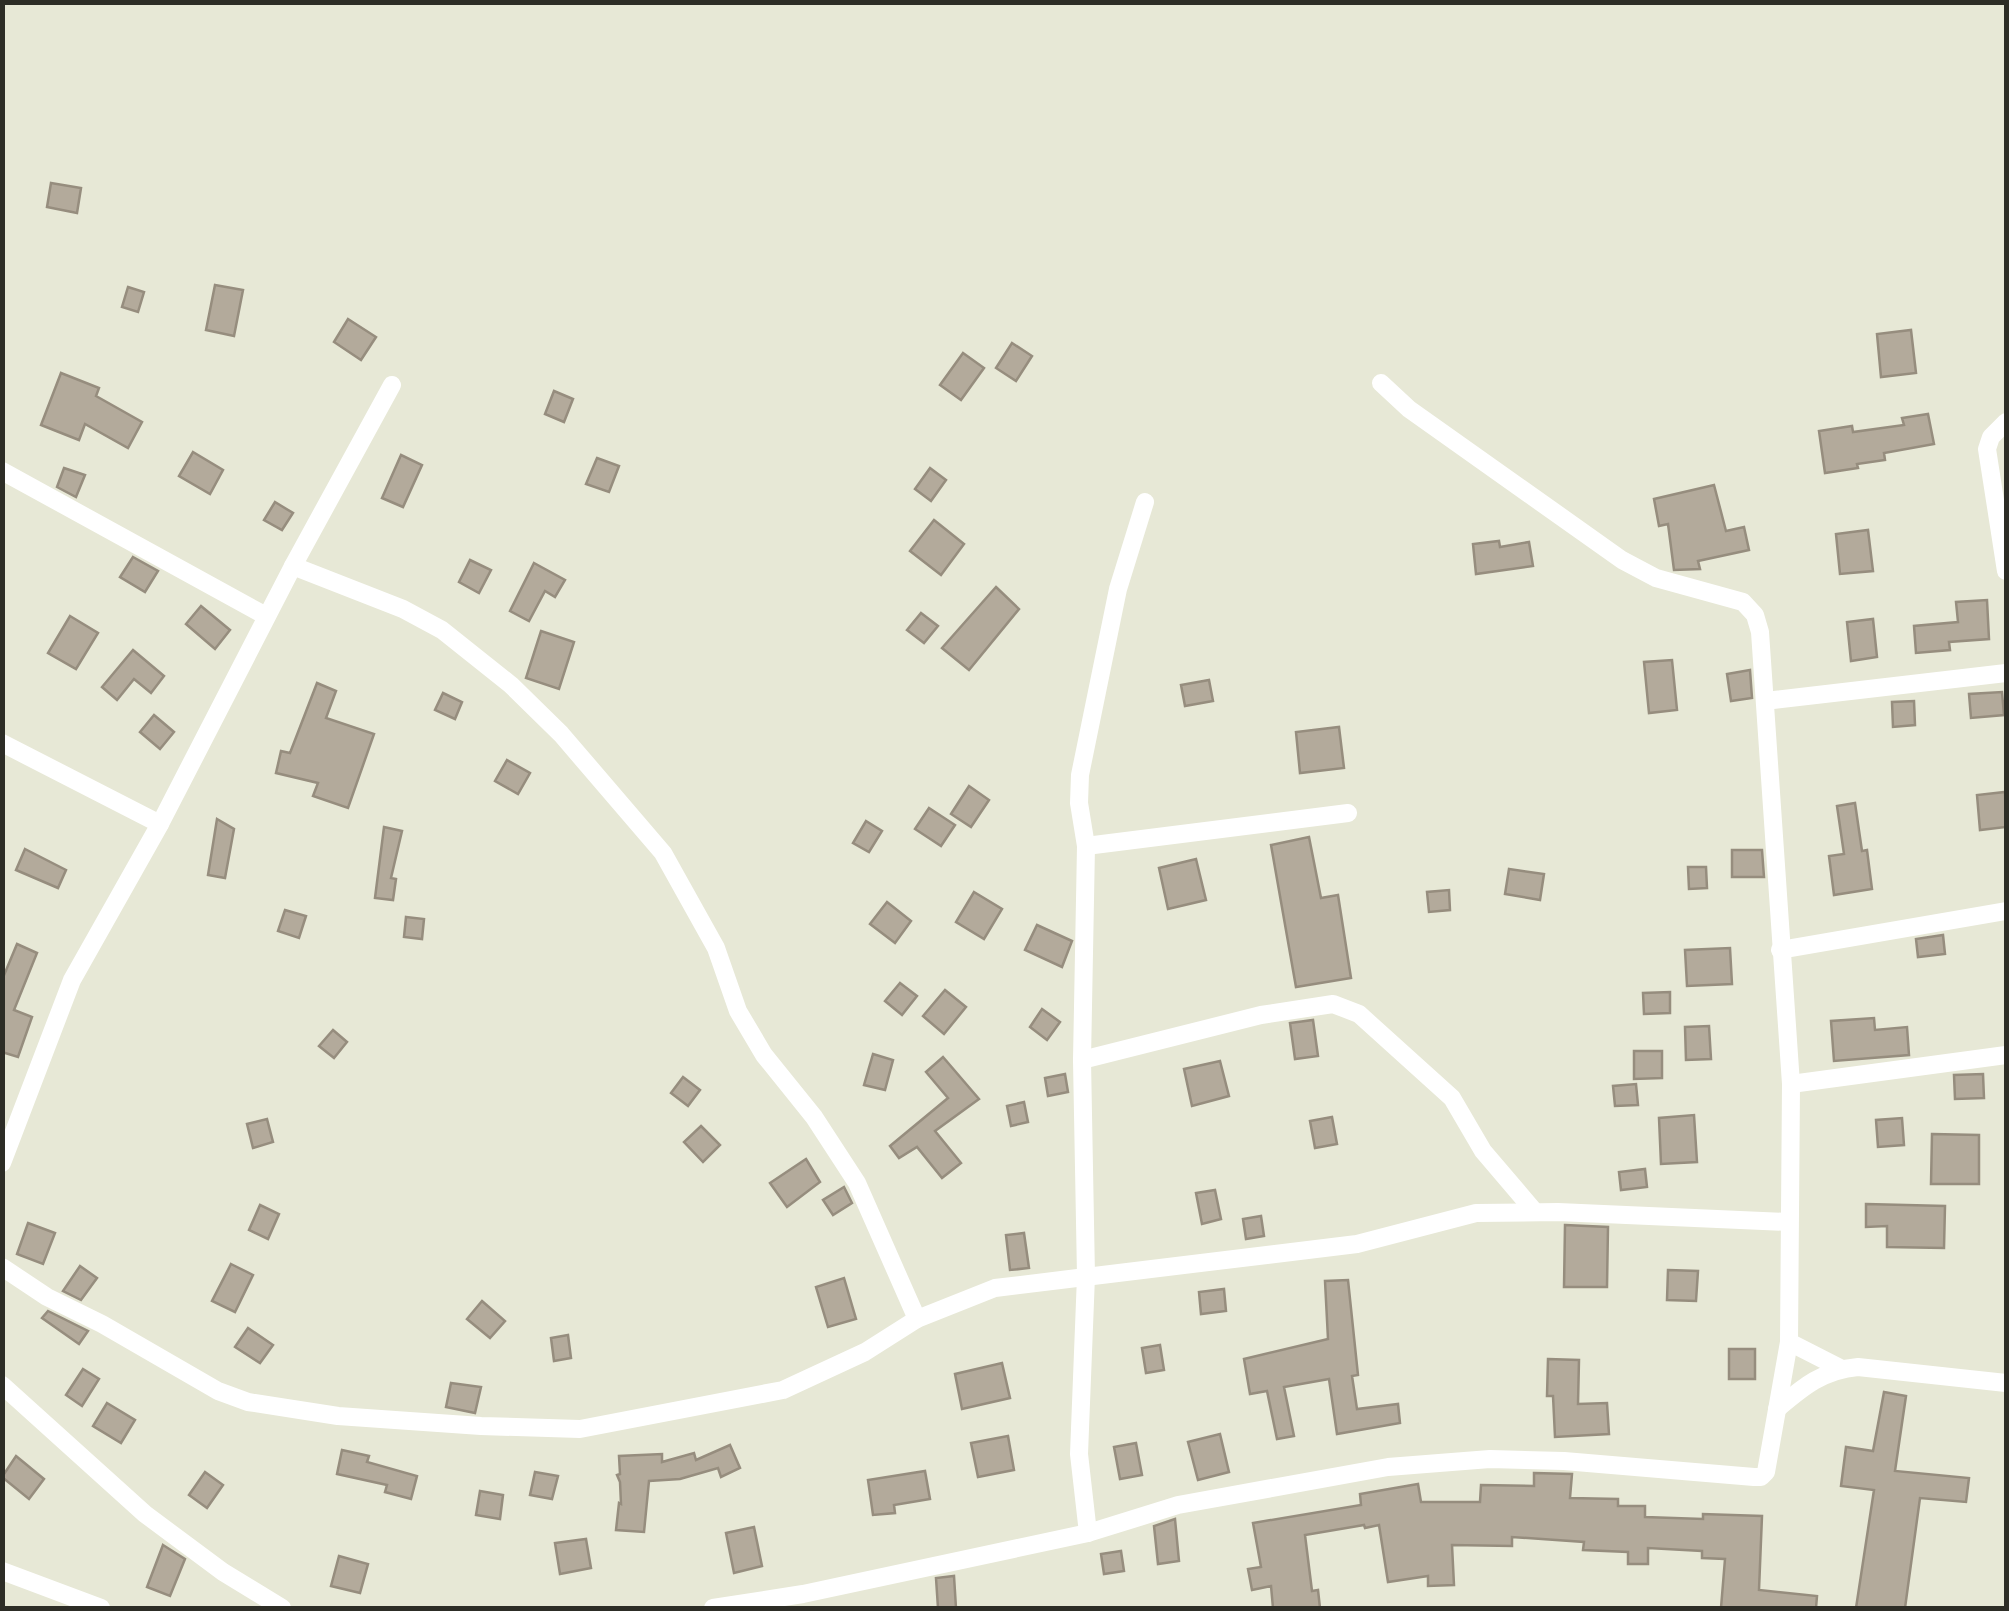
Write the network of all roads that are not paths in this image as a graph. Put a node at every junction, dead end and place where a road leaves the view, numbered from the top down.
1 (1381, 383) dead end
2 (392, 385) dead end
3 (2006, 422) edge
4 (2, 471) edge
5 (1145, 502) dead end
6 (293, 566) junction
7 (2006, 571) edge
8 (266, 616) junction
9 (2006, 673) edge
10 (1766, 701) junction
11 (2, 744) edge
12 (1348, 813) dead end
13 (160, 824) junction
14 (1086, 846) junction
15 (2006, 911) edge
16 (1780, 950) junction
17 (2006, 1054) edge
18 (1082, 1060) junction
19 (1792, 1084) junction
20 (2, 1163) edge
21 (1535, 1212) junction
22 (1788, 1222) junction
23 (2, 1267) edge
24 (1086, 1276) junction
25 (917, 1318) junction
26 (1789, 1342) junction
27 (1840, 1368) junction
28 (2006, 1383) edge
29 (2, 1385) edge
30 (1777, 1409) junction
31 (1088, 1533) junction
32 (2, 1571) edge
33 (101, 1608) edge
34 (282, 1608) edge
35 (713, 1608) edge

1 - 10 street
2 - 6 street
3 - 7 street
4 - 8 street
5 - 14 street
6 - 8 street
6 - 25 street
8 - 13 street
9 - 10 street
10 - 16 street
11 - 13 street
12 - 14 street
13 - 20 street
14 - 18 street
15 - 16 street
16 - 19 street
17 - 19 street
18 - 21 street
18 - 24 street
19 - 22 street
21 - 22 street
21 - 24 street
22 - 26 street
23 - 25 street
24 - 25 street
24 - 31 street
26 - 27 street
26 - 30 street
27 - 28 street
27 - 30 street
29 - 34 street
30 - 31 street
31 - 35 street
32 - 33 street

